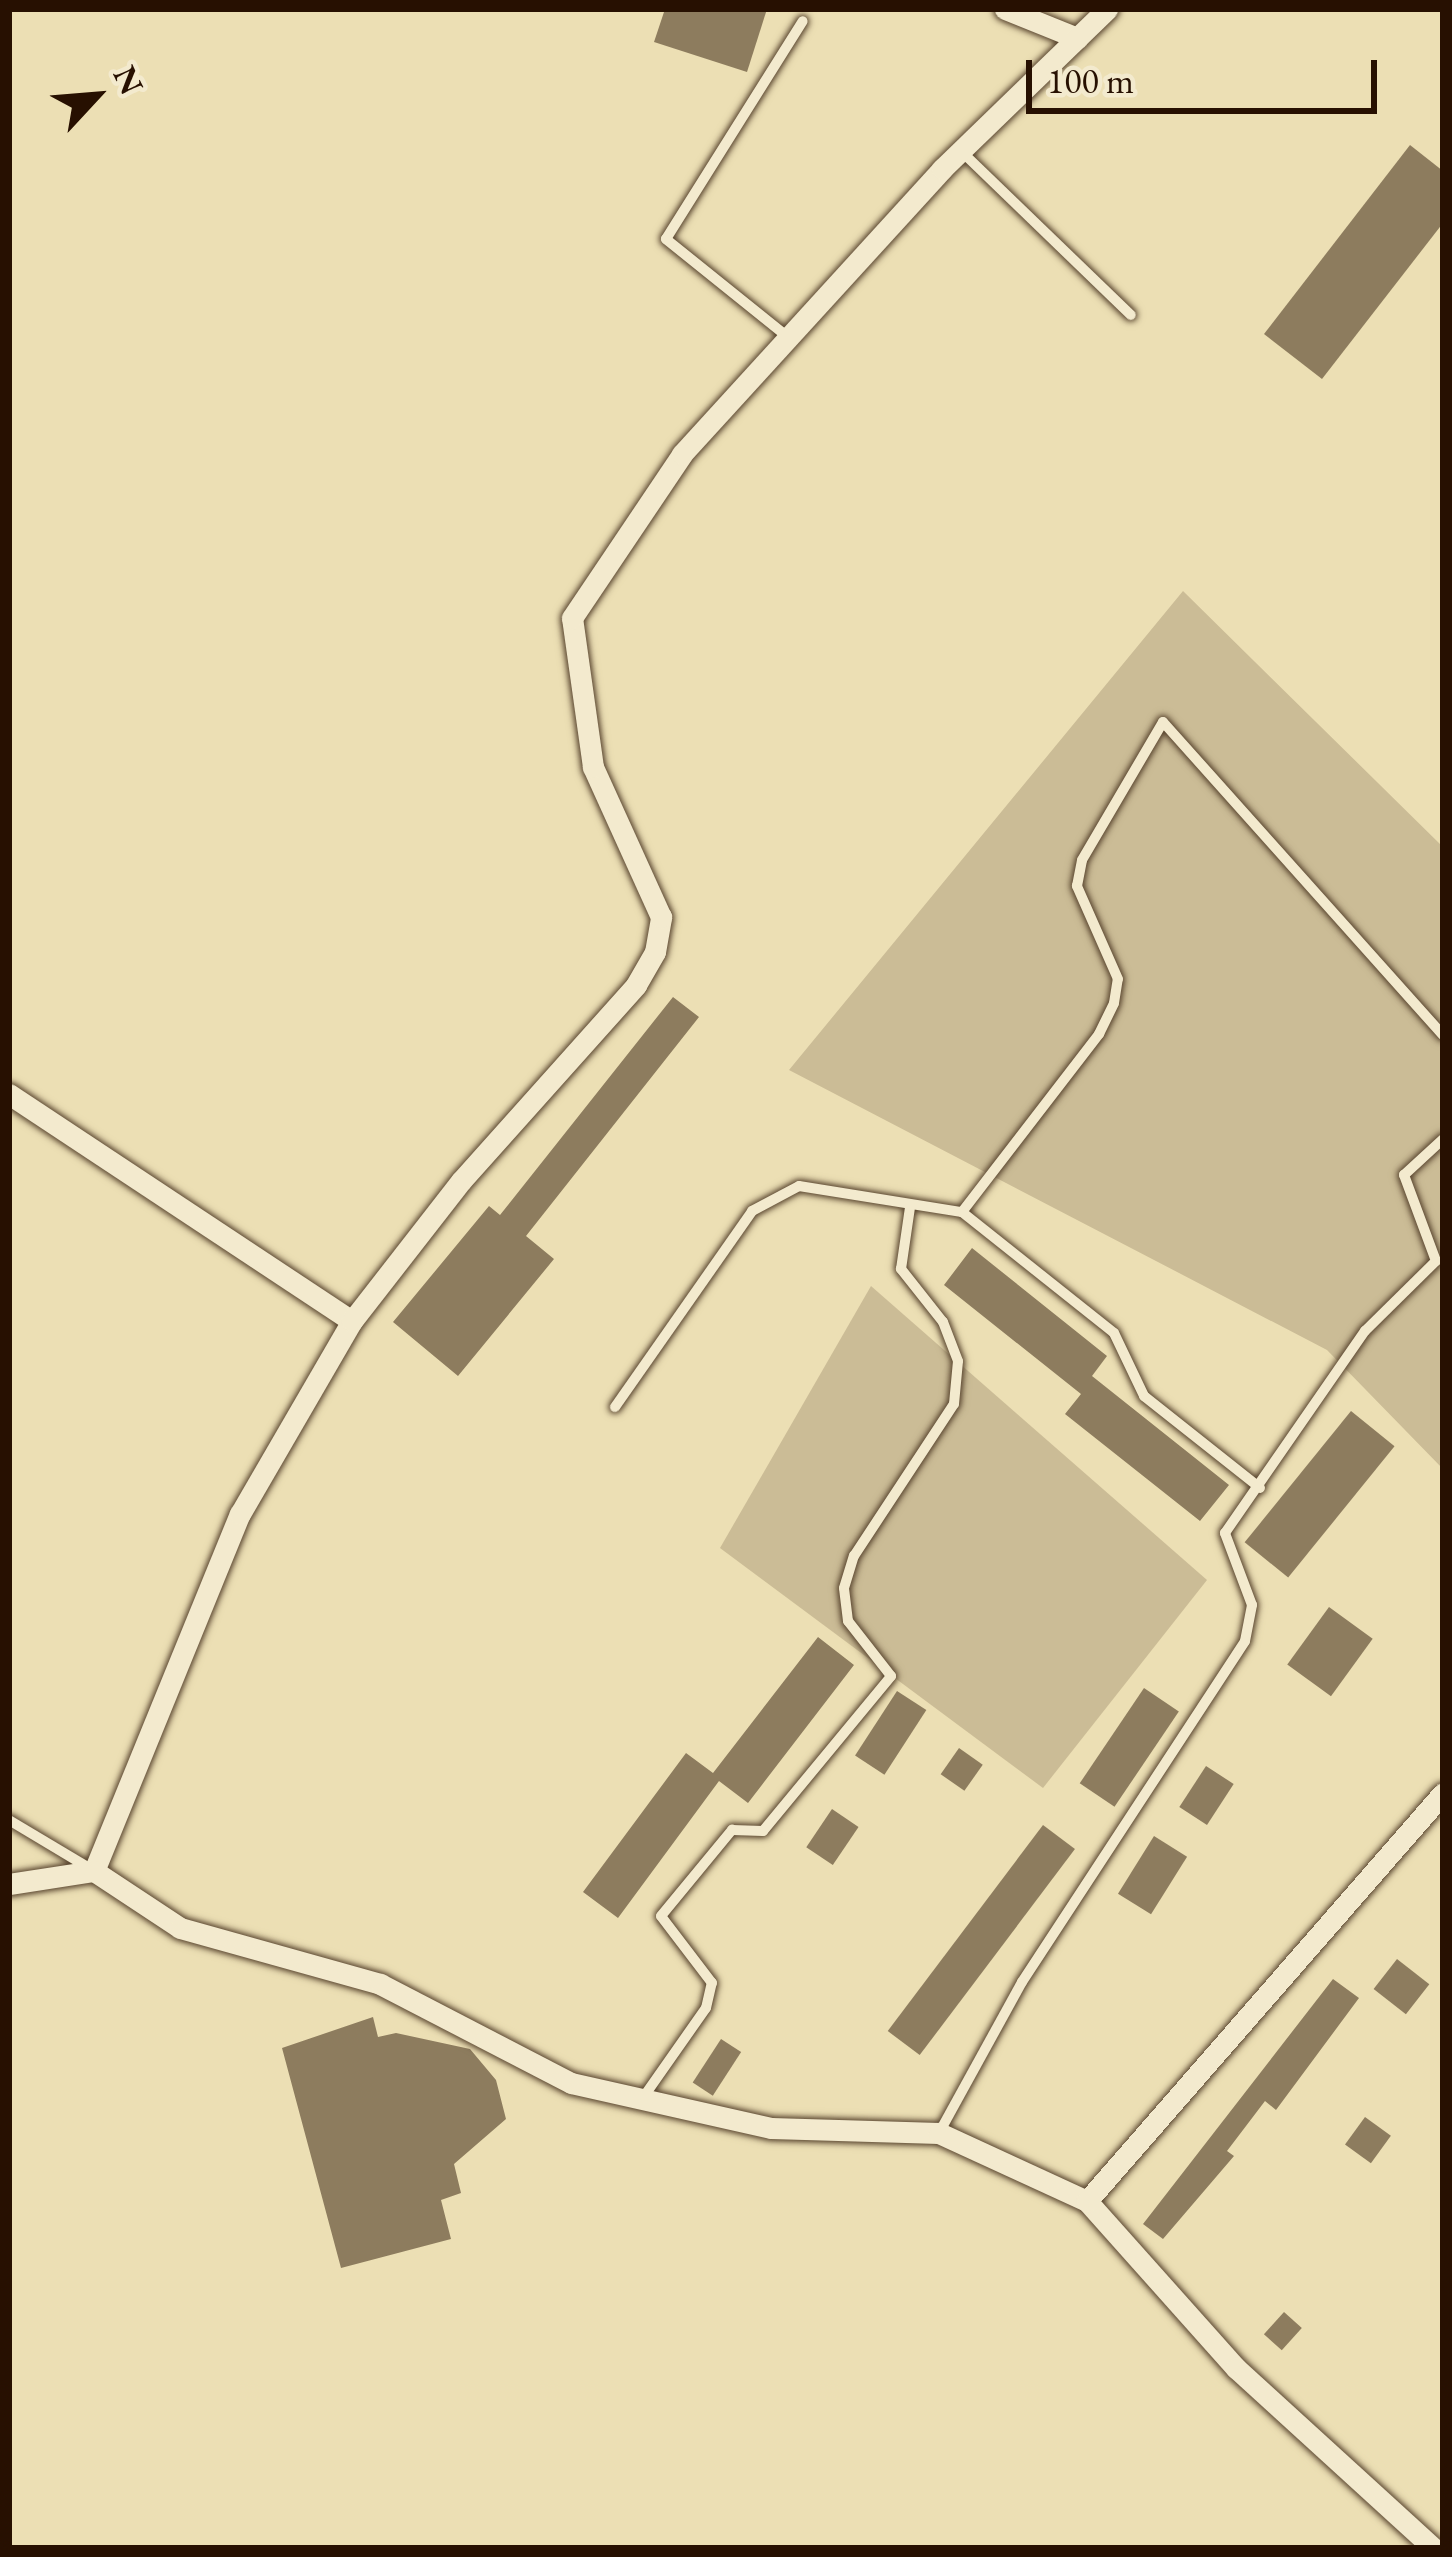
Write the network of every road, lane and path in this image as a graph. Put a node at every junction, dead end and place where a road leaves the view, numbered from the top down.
1 (1005, 9) edge
2 (1107, 9) edge
3 (803, 21) dead end
4 (1076, 38) junction
5 (961, 152) junction
6 (1131, 315) dead end
7 (789, 338) junction
8 (1443, 1035) edge
9 (9, 1094) edge
10 (1443, 1139) edge
11 (910, 1207) junction
12 (962, 1212) junction
13 (352, 1321) junction
14 (615, 1407) dead end
15 (1260, 1488) junction
16 (1443, 1793) edge
17 (9, 1820) edge
18 (94, 1871) junction
19 (9, 1885) edge
20 (642, 2099) junction
21 (939, 2133) junction
22 (1087, 2201) junction
23 (1433, 2548) edge

1 - 4 street
2 - 4 street
3 - 7 lane
4 - 5 street
5 - 6 lane
5 - 7 street
7 - 13 street
8 - 12 lane
9 - 13 street
10 - 15 lane
11 - 12 lane
11 - 14 lane
11 - 20 lane
12 - 15 lane
13 - 18 street
15 - 21 lane
16 - 22 street
17 - 18 lane
18 - 19 street
18 - 20 street
20 - 21 street
21 - 22 street
22 - 23 street

